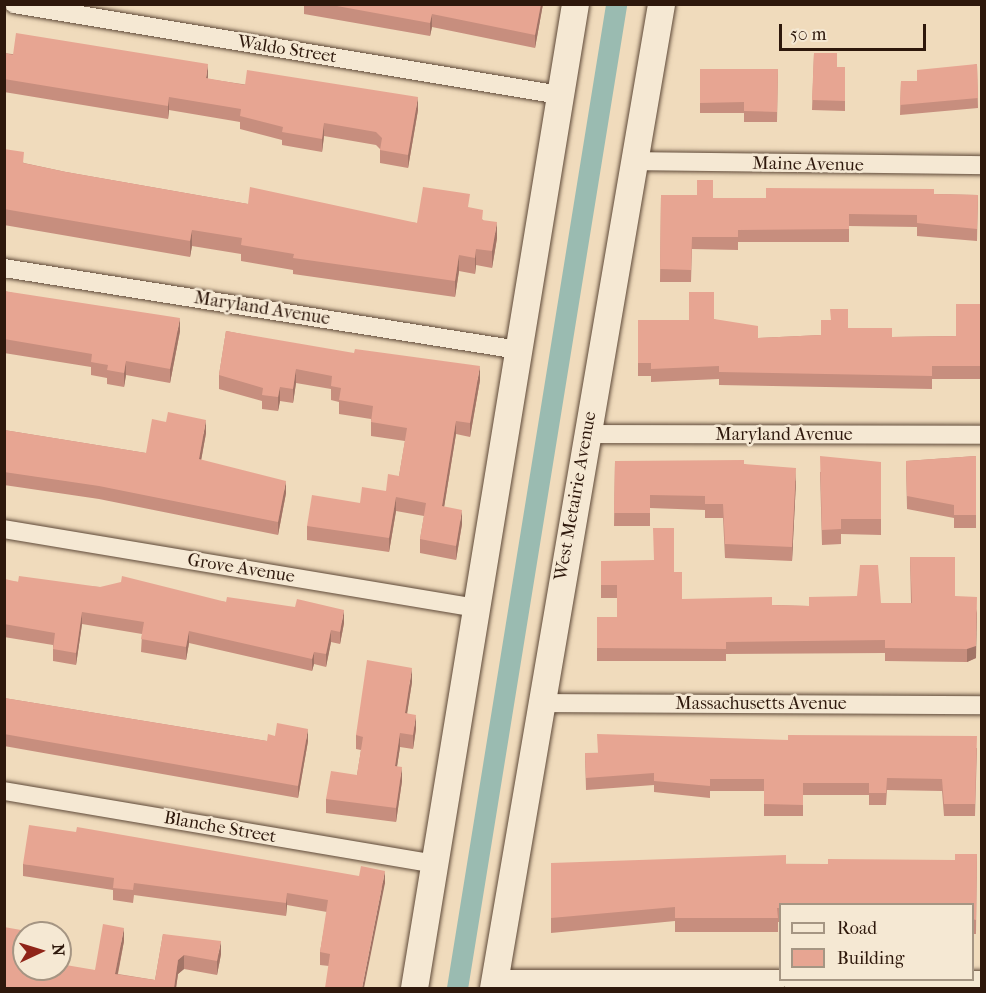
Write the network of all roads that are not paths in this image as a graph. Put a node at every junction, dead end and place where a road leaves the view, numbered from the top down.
1 (14, 4) edge
2 (575, 4) edge
3 (660, 4) edge
4 (560, 95) junction
5 (634, 161) junction
6 (981, 165) edge
7 (4, 268) edge
8 (519, 350) junction
9 (587, 434) junction
10 (981, 435) edge
11 (4, 530) edge
12 (477, 608) junction
13 (540, 703) junction
14 (981, 705) edge
15 (4, 791) edge
16 (435, 864) junction
17 (779, 980) edge
18 (493, 984) edge
19 (414, 988) edge

1 - 4 street, Waldo Street
2 - 4 main road
3 - 5 main road, West Metairie Avenue
4 - 8 main road
5 - 6 street, Maine Avenue
5 - 9 main road, West Metairie Avenue
7 - 8 street, Maryland Avenue
8 - 12 main road
9 - 10 street, Maryland Avenue
9 - 13 main road, West Metairie Avenue
11 - 12 street, Grove Avenue
12 - 16 main road
13 - 14 street, Massachusetts Avenue
13 - 18 main road, West Metairie Avenue
15 - 16 street, Blanche Street
16 - 19 main road
17 - 18 street

